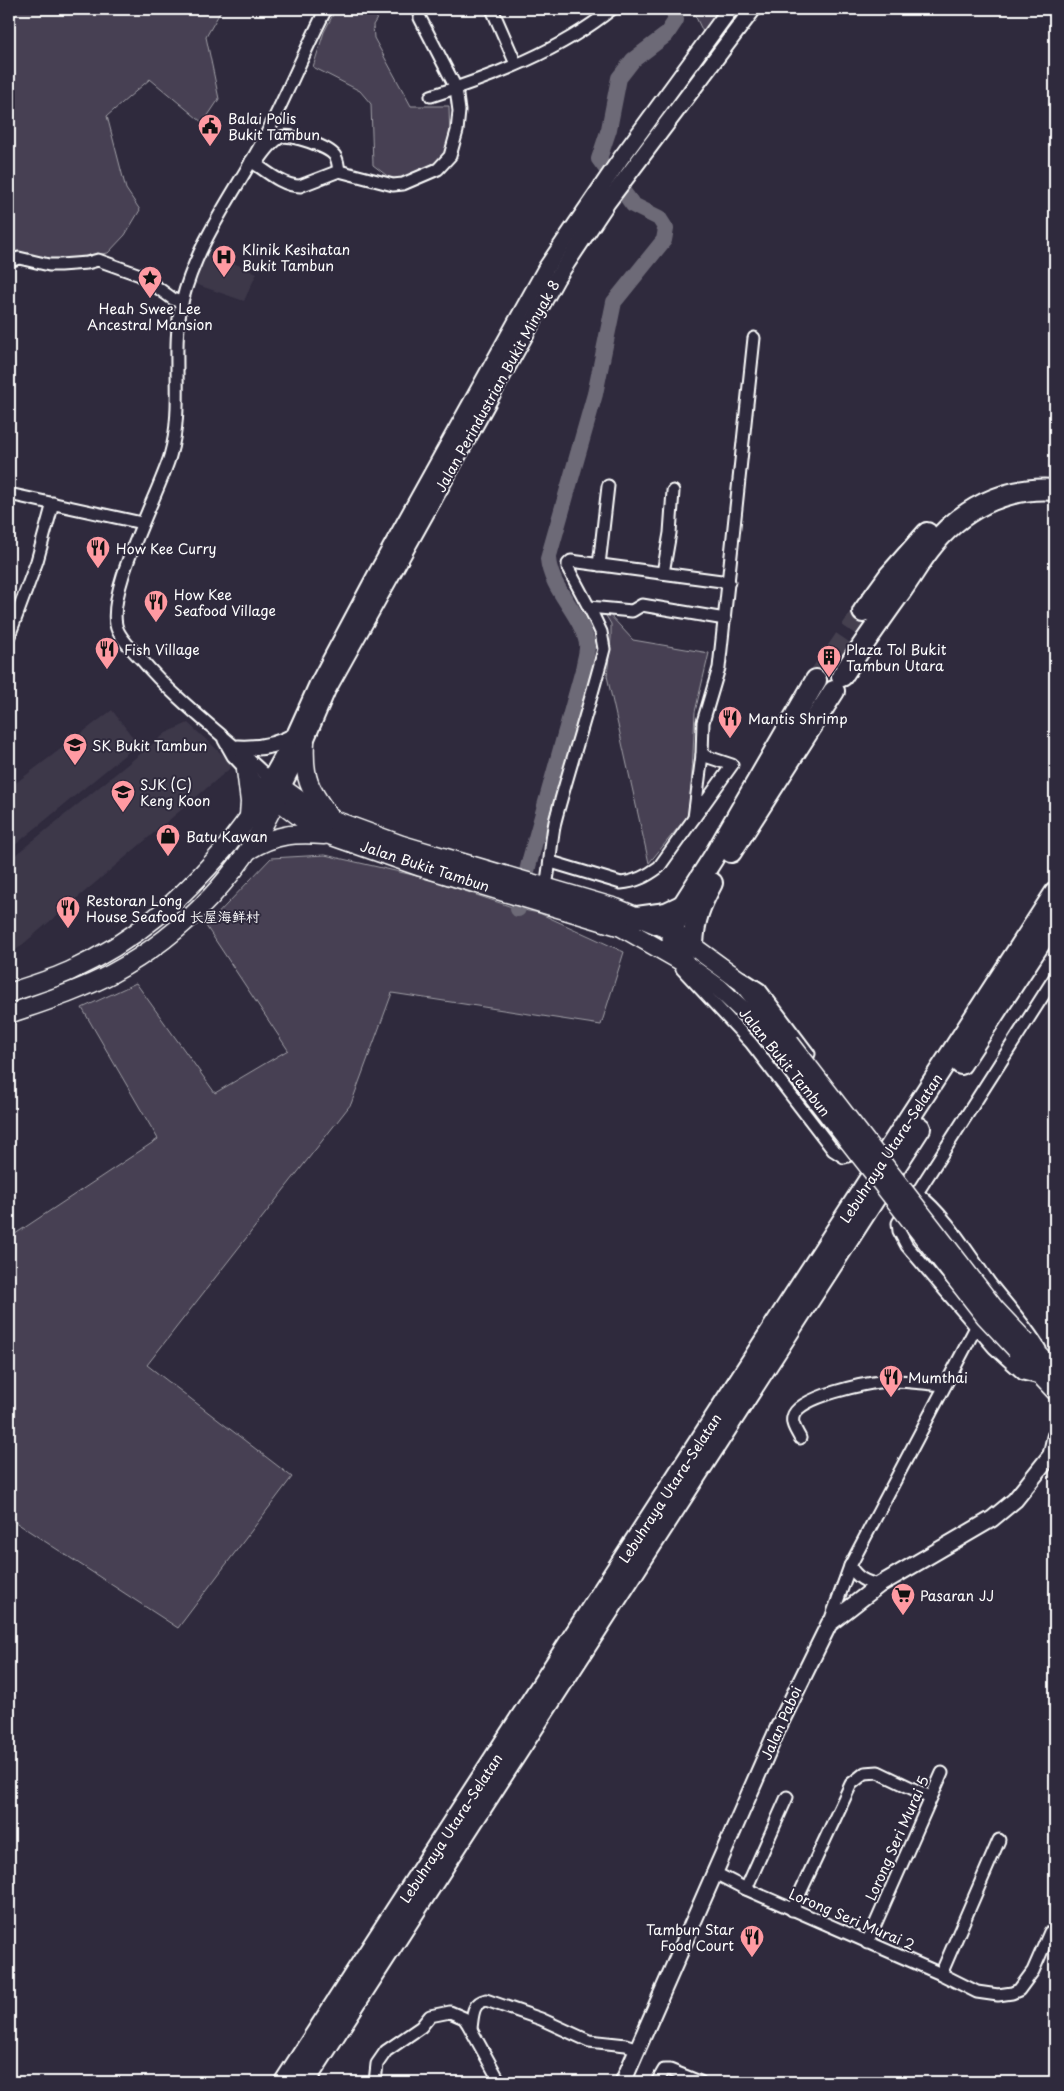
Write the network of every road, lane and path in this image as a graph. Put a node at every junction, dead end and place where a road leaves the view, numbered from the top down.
1 (326, 9) edge
2 (492, 9) edge
3 (612, 9) edge
4 (730, 9) edge
5 (754, 9) edge
6 (420, 18) dead end
7 (516, 64) junction
8 (456, 88) junction
9 (431, 96) dead end
10 (254, 162) junction
11 (339, 171) junction
12 (9, 261) edge
13 (182, 303) junction
14 (754, 338) dead end
15 (1055, 476) edge
16 (608, 486) dead end
17 (1055, 490) edge
18 (673, 491) dead end
19 (9, 494) edge
20 (53, 504) junction
21 (142, 522) junction
22 (599, 565) junction
23 (663, 573) junction
24 (729, 582) junction
25 (589, 607) junction
26 (863, 612) tunnel mouth
27 (724, 620) junction
28 (9, 636) edge
29 (816, 680) tunnel mouth
30 (223, 738) junction
31 (299, 739) junction
32 (238, 748) junction
33 (702, 755) junction
34 (246, 770) junction
35 (274, 789) junction
36 (249, 816) junction
37 (694, 818) junction
38 (332, 827) junction
39 (244, 854) junction
40 (551, 862) junction
41 (539, 893) junction
42 (1055, 893) edge
43 (683, 905) junction
44 (638, 917) junction
45 (1055, 920) edge
46 (672, 931) junction
47 (693, 945) junction
48 (676, 958) junction
49 (720, 965) junction
50 (1055, 977) edge
51 (9, 993) edge
52 (9, 1014) edge
53 (785, 1048) junction
54 (917, 1193) junction
55 (976, 1327) junction
56 (1052, 1375) edge
57 (945, 1385) junction
58 (800, 1438) dead end
59 (1055, 1438) edge
60 (1053, 1454) edge
61 (850, 1566) junction
62 (879, 1584) junction
63 (829, 1624) junction
64 (942, 1773) dead end
65 (787, 1797) dead end
66 (930, 1797) junction
67 (999, 1840) dead end
68 (716, 1873) junction
69 (746, 1889) junction
70 (792, 1910) junction
71 (1050, 1932) dead end
72 (867, 1943) junction
73 (942, 1974) junction
74 (471, 2028) junction
75 (638, 2049) junction
76 (285, 2082) edge
77 (304, 2082) edge
78 (375, 2082) edge
79 (500, 2082) edge
80 (623, 2082) edge
81 (657, 2082) edge
82 (700, 2082) edge

1 - 10 street, Jalan Bukit Tambun
2 - 7 street
3 - 7 street
4 - 31 street, Jalan Perindustrian Bukit Minyak 8
5 - 31 street, Jalan Perindustrian Bukit Minyak 8
6 - 8 street
7 - 8 street
8 - 9 street
8 - 11 street
10 - 11 street
10 - 11 street
10 - 13 street, Jalan Bukit Tambun
12 - 13 street
13 - 21 street, Jalan Bukit Tambun
14 - 24 street
15 - 26 highway
16 - 22 street
17 - 47 highway
18 - 23 street
19 - 20 street
20 - 21 street
20 - 28 street
21 - 30 street, Jalan Bukit Tambun
22 - 23 street
22 - 25 street
23 - 24 street
24 - 27 street
25 - 27 street
25 - 40 street
27 - 33 street
29 - 43 highway
30 - 32 street, Jalan Bukit Tambun
30 - 34 street, Jalan Bukit Tambun
31 - 32 street
31 - 35 street, Jalan Perindustrian Bukit Minyak 8
31 - 38 main road
32 - 35 street, Jalan Bukit Tambun
33 - 37 street
33 - 37 street
34 - 35 street, Jalan Bukit Tambun
34 - 36 main road
35 - 36 main road
35 - 38 main road, Jalan Bukit Tambun
35 - 39 main road
36 - 51 main road
37 - 40 street
38 - 39 main road
38 - 41 main road, Jalan Bukit Tambun
39 - 52 main road
40 - 41 street
41 - 44 main road, Jalan Bukit Tambun
41 - 48 main road, Jalan Bukit Tambun
42 - 76 highway, Lebuhraya Utara–Selatan
43 - 44 highway
43 - 46 highway
44 - 46 main road, Jalan Bukit Tambun
45 - 77 highway, Lebuhraya Utara–Selatan
46 - 47 main road, Jalan Bukit Tambun
46 - 48 highway
47 - 49 main road, Jalan Bukit Tambun
48 - 49 street
48 - 53 main road, Jalan Bukit Tambun
49 - 53 main road, Jalan Bukit Tambun
50 - 54 street
53 - 56 main road, Jalan Bukit Tambun, bridge
54 - 55 street
54 - 56 street
55 - 56 street
55 - 57 street
57 - 58 street
57 - 61 street
59 - 60 street, Jalan Paboi
60 - 62 street, Jalan Paboi
61 - 62 street
61 - 63 street
62 - 63 street, Jalan Paboi
63 - 68 street, Jalan Paboi
64 - 66 street, Lorong Seri Murai 5
65 - 69 street
66 - 70 street
66 - 72 street, Lorong Seri Murai 5
67 - 73 street
68 - 69 street, Lorong Seri Murai 2
68 - 75 street, Jalan Paboi
69 - 70 street, Lorong Seri Murai 2
70 - 72 street, Lorong Seri Murai 2
71 - 73 street, Lorong Seri Murai 2
72 - 73 street, Lorong Seri Murai 2
74 - 75 street
74 - 78 street
74 - 79 street
75 - 80 street, Jalan Paboi
81 - 82 street

